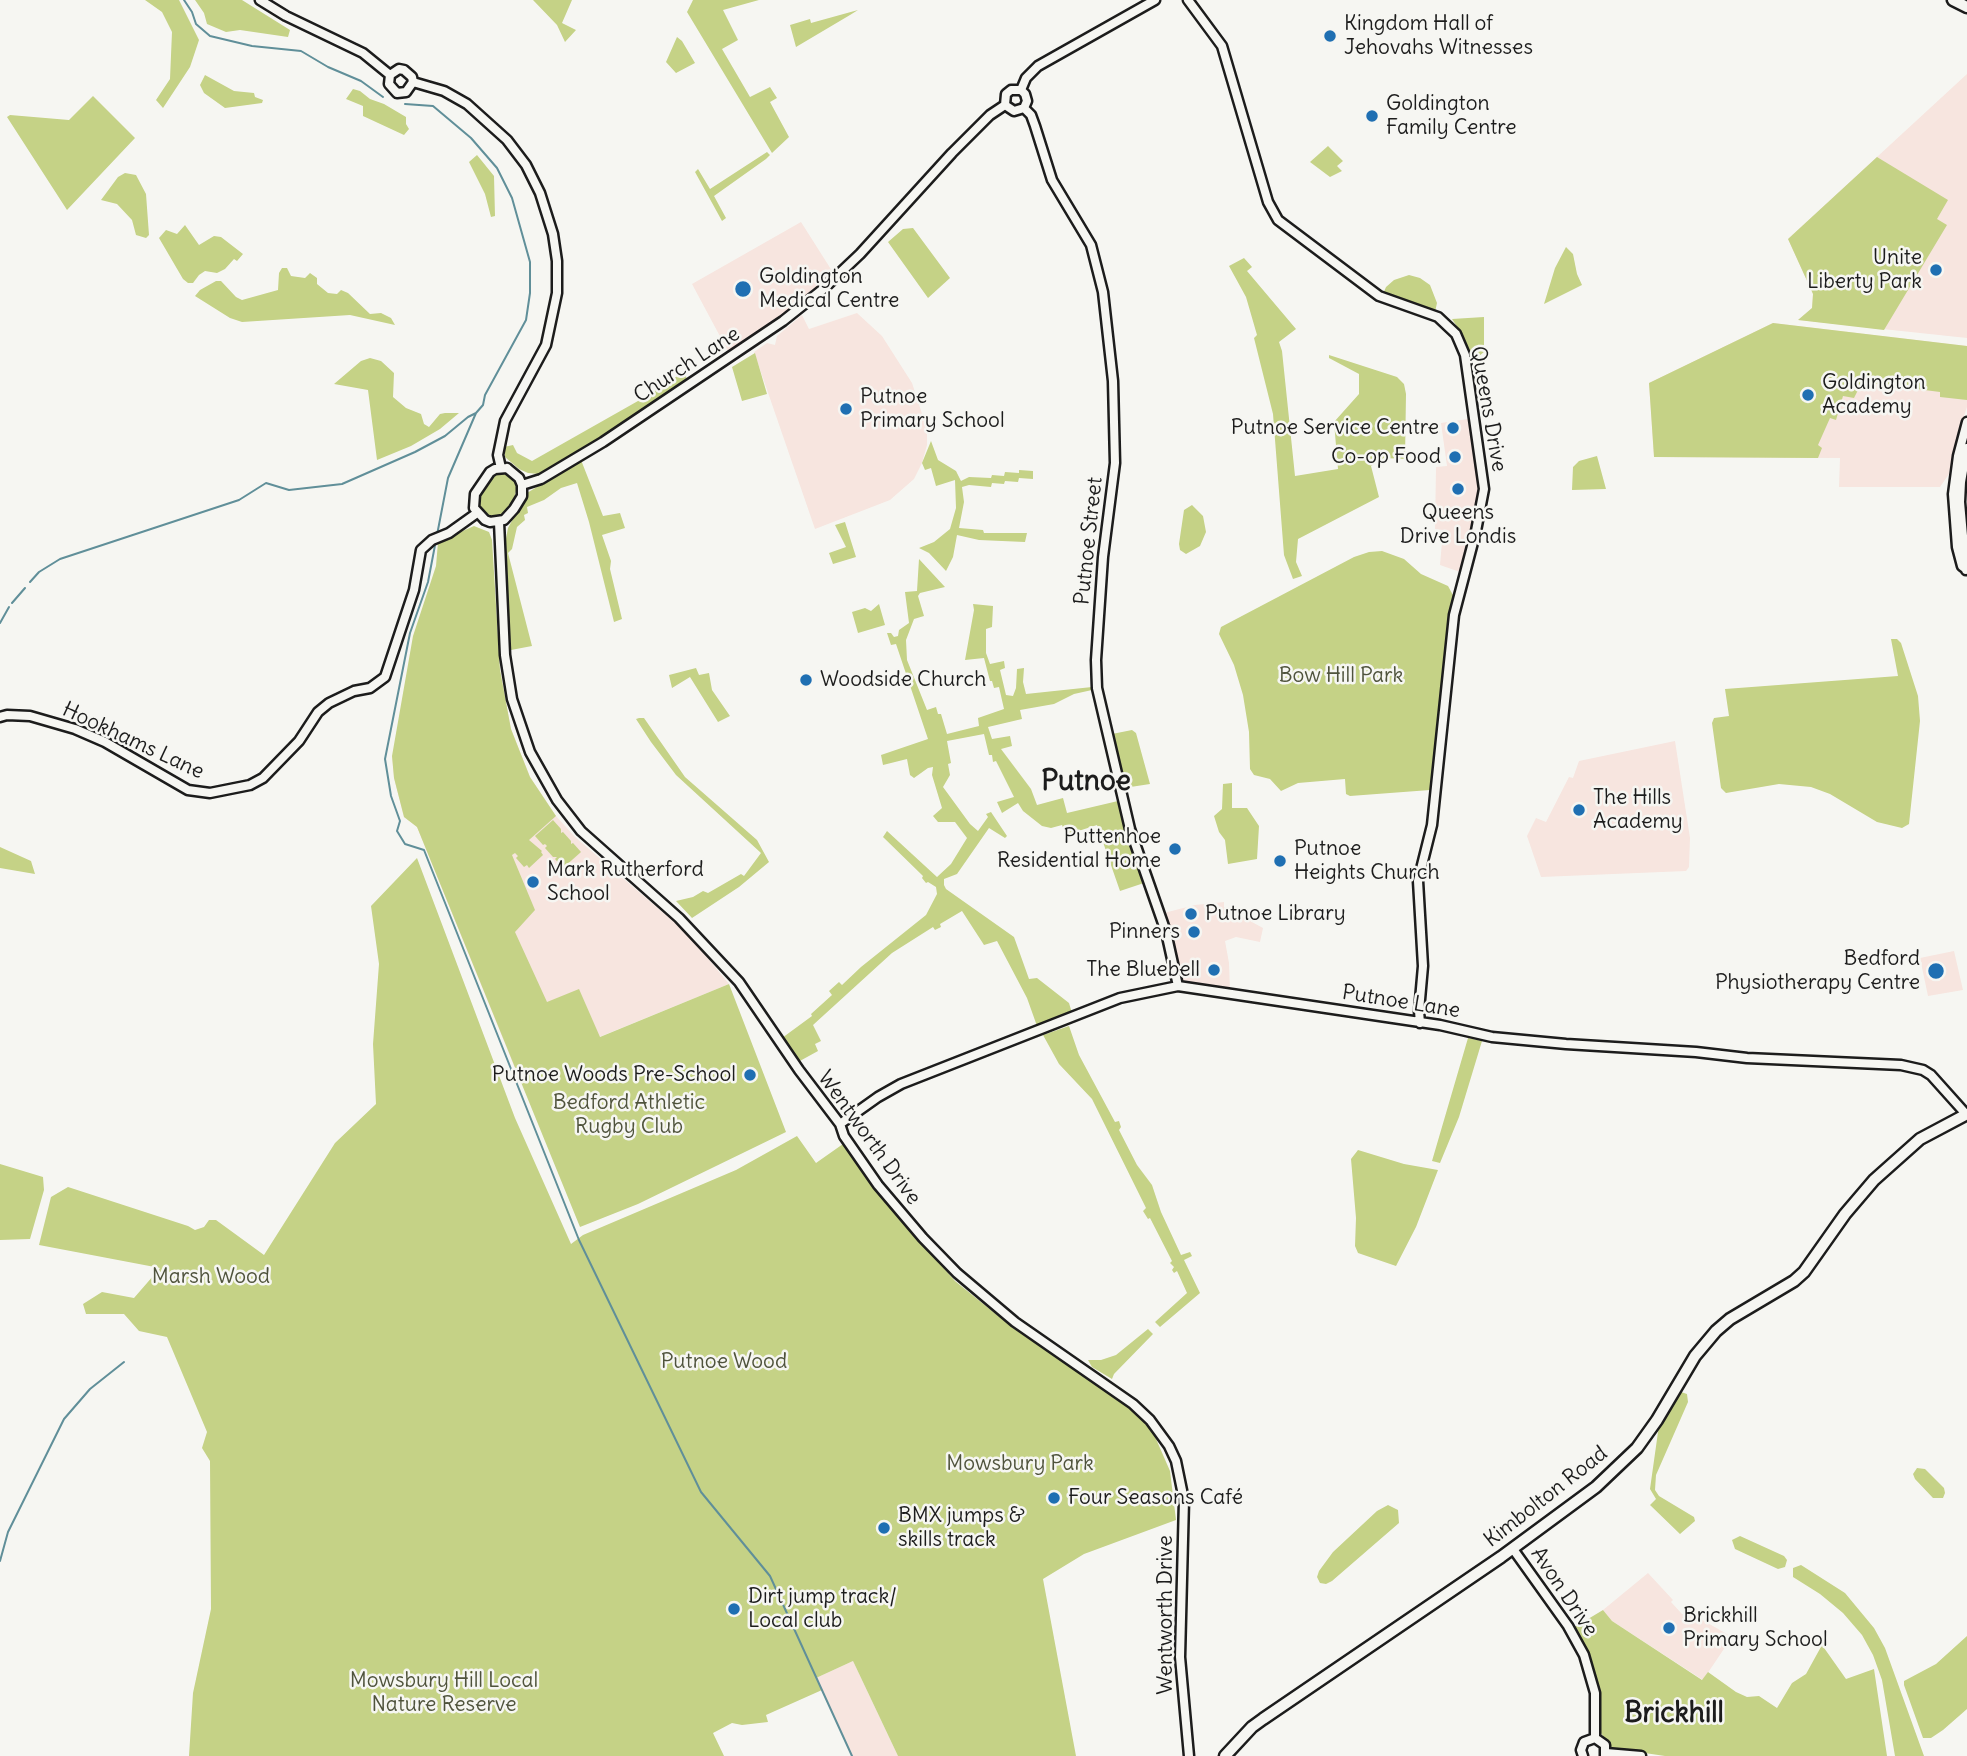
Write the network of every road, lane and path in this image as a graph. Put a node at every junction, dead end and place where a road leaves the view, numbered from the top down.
1 (260, 0) edge
2 (1155, 0) edge
3 (1188, 0) edge
4 (1954, 0) edge
5 (1967, 7) edge
6 (390, 75) junction
7 (413, 82) junction
8 (1021, 90) junction
9 (1005, 105) junction
10 (1024, 108) junction
11 (1967, 422) edge
12 (1967, 448) edge
13 (501, 468) junction
14 (522, 485) junction
15 (477, 513) junction
16 (499, 522) junction
17 (1966, 571) edge
18 (0, 717) edge
19 (1178, 986) junction
20 (1420, 1023) junction
21 (1966, 1114) edge
22 (840, 1124) junction
23 (1513, 1549) junction
24 (1595, 1738) junction
25 (1606, 1754) edge
26 (1189, 1756) edge
27 (1226, 1756) edge
28 (1583, 1756) edge
29 (1640, 1756) edge

1 - 6 street
2 - 8 street
3 - 20 street, Queens Drive
4 - 5 main road
6 - 7 street
6 - 7 street
7 - 13 street
8 - 9 street
8 - 10 street
9 - 10 street
9 - 14 street, Church Lane
10 - 19 street, Putnoe Street
11 - 17 street
12 - 17 street
13 - 14 street
13 - 15 street
14 - 16 street
15 - 16 street
15 - 18 street, Hookhams Lane
16 - 22 street, Wentworth Drive
19 - 20 street, Putnoe Lane
19 - 22 street, Putnoe Lane
20 - 21 street, Putnoe Lane
21 - 23 main road, Kimbolton Road
22 - 26 street, Wentworth Drive
23 - 24 street, Avon Drive
23 - 27 main road, Kimbolton Road
24 - 25 street
24 - 28 street
25 - 29 street

